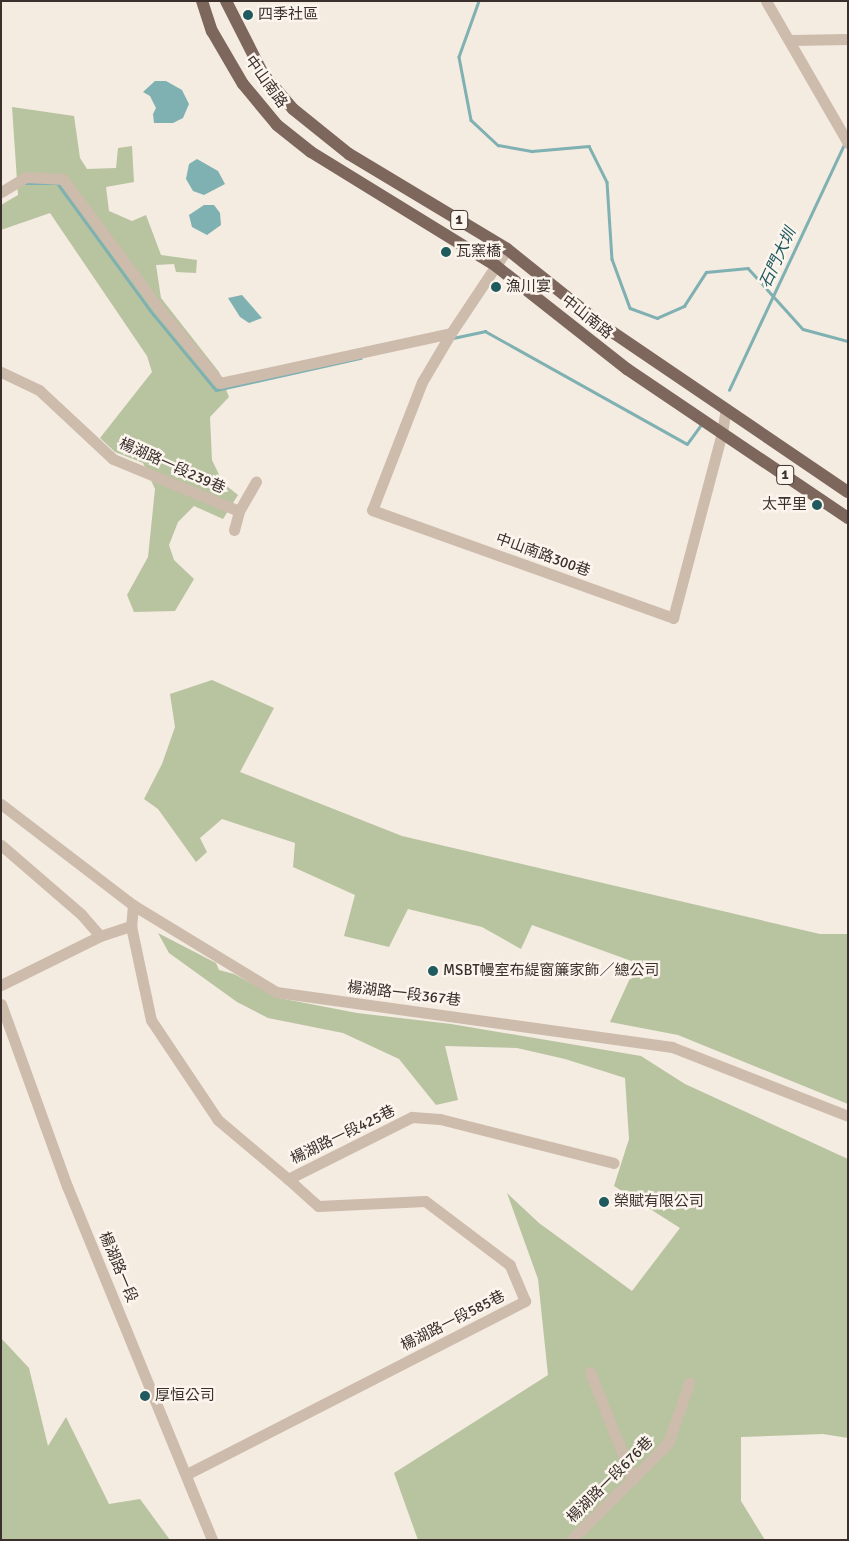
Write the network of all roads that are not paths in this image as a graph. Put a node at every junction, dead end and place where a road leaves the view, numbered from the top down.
1 (202, 1) edge
2 (226, 1) edge
3 (766, 1) edge
4 (848, 39) edge
5 (791, 40) junction
6 (845, 139) edge
7 (1, 192) edge
8 (507, 249) junction
9 (496, 266) junction
10 (449, 337) junction
11 (1, 372) edge
12 (726, 409) junction
13 (722, 433) junction
14 (256, 482) dead end
15 (848, 492) edge
16 (239, 511) junction
17 (848, 518) edge
18 (234, 530) dead end
19 (1, 804) edge
20 (1, 845) edge
21 (133, 905) junction
22 (130, 926) junction
23 (100, 936) junction
24 (1, 985) edge
25 (1, 1004) edge
26 (848, 1116) edge
27 (614, 1163) dead end
28 (288, 1179) junction
29 (590, 1372) dead end
30 (689, 1383) dead end
31 (187, 1474) junction
32 (632, 1480) junction
33 (212, 1540) edge
34 (571, 1540) edge

1 - 9 main road, 中山南路 / 1
2 - 8 main road, 中山南路 / 1
3 - 5 street
4 - 5 street
5 - 6 street
7 - 10 street
8 - 9 street
8 - 12 main road, 中山南路 / 1
9 - 10 street
9 - 13 main road, 中山南路 / 1
10 - 13 street, 中山南路300巷
11 - 16 street, 楊湖路一段239巷
12 - 13 street, 中山南路300巷
12 - 15 main road, 中山南路 / 1
13 - 17 main road, 中山南路 / 1
14 - 16 street
16 - 18 street
19 - 21 street, 楊湖路一段367巷
20 - 23 street
21 - 22 street, 楊湖路一段425巷
21 - 26 street, 楊湖路一段367巷
22 - 23 street
22 - 28 street, 楊湖路一段425巷
23 - 24 street
25 - 31 street, 楊湖路一段
27 - 28 street, 楊湖路一段425巷
28 - 31 street, 楊湖路一段585巷
29 - 32 street
30 - 32 street, 楊湖路一段676巷
31 - 33 street, 楊湖路一段
32 - 34 street, 楊湖路一段676巷

